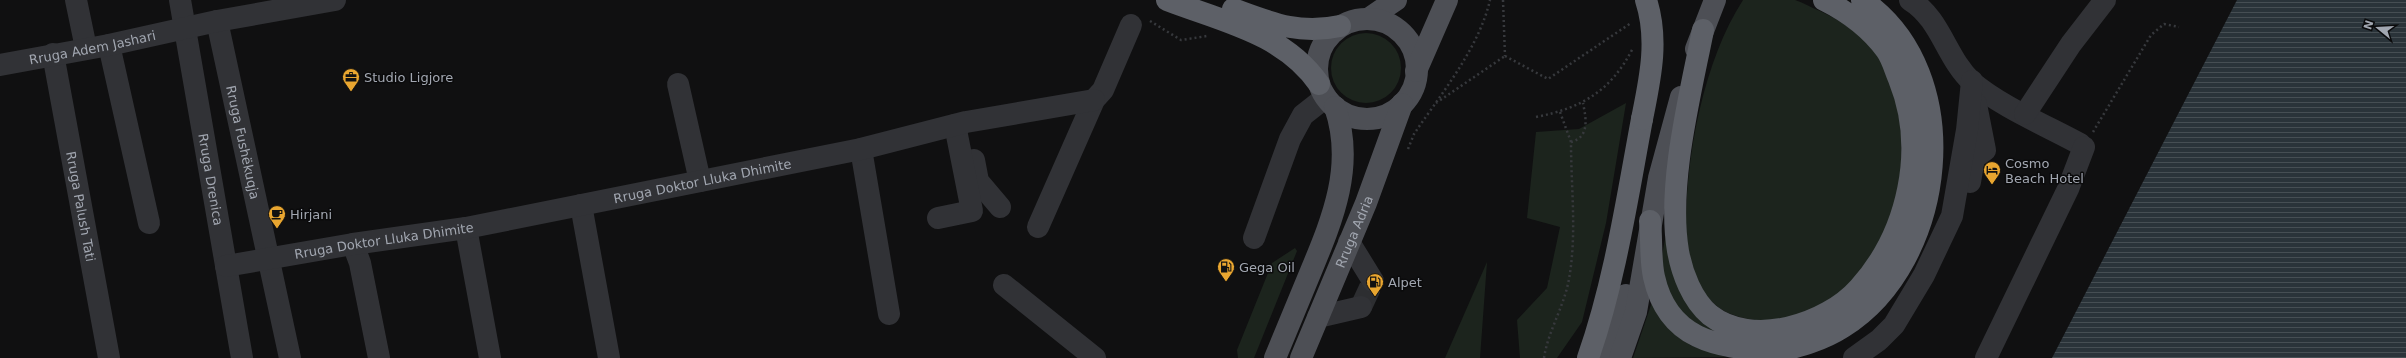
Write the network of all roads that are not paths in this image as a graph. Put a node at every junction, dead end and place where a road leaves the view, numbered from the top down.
1 (76, 0) edge
2 (180, 0) edge
3 (335, 0) edge
4 (1167, 0) edge
5 (1210, 0) edge
6 (1396, 0) edge
7 (1447, 0) edge
8 (1646, 0) edge
9 (1715, 0) edge
10 (1824, 0) edge
11 (1862, 0) edge
12 (1910, 0) edge
13 (2105, 0) edge
14 (1932, 7) edge
15 (1368, 19) junction
16 (217, 21) junction
17 (1131, 25) road end
18 (1340, 26) junction
19 (185, 29) junction
20 (1880, 29) junction
21 (1703, 30) junction
22 (109, 45) junction
23 (86, 48) junction
24 (53, 54) junction
25 (0, 65) edge
26 (1416, 71) junction
27 (1972, 81) junction
28 (678, 84) dead end
29 (1327, 96) junction
30 (1094, 100) junction
31 (1402, 104) junction
32 (2025, 114) junction
33 (961, 124) junction
34 (861, 149) junction
35 (700, 181) junction
36 (1970, 182) dead end
37 (581, 204) junction
38 (1000, 206) dead end
39 (938, 218) dead end
40 (1650, 221) junction
41 (149, 223) dead end
42 (1038, 227) dead end
43 (466, 228) junction
44 (1254, 238) dead end
45 (1349, 242) junction
46 (353, 244) junction
47 (270, 260) junction
48 (226, 266) junction
49 (1373, 281) dead end
50 (1004, 285) dead end
51 (1362, 307) dead end
52 (889, 314) dead end
53 (1318, 317) junction
54 (1778, 351) junction
55 (109, 358) edge
56 (242, 358) edge
57 (290, 358) edge
58 (379, 358) edge
59 (490, 358) edge
60 (609, 358) edge
61 (1095, 358) edge
62 (1275, 358) edge
63 (1301, 358) edge
64 (1588, 358) edge
65 (1601, 358) edge
66 (1620, 358) edge
67 (1754, 358) edge
68 (1854, 358) edge
69 (1986, 358) edge

1 - 23 street
2 - 19 street, Rruga Drenica
3 - 16 street, Rruga Adem Jashari
4 - 29 highway
5 - 18 highway
6 - 15 main road
7 - 26 main road
8 - 64 highway, bridge
9 - 21 main road
10 - 20 highway
11 - 20 highway
12 - 14 street
13 - 32 street
14 - 27 street
15 - 18 main road
15 - 26 main road
16 - 19 street, Rruga Adem Jashari
16 - 47 street, Rruga Fushëkuqja
17 - 30 street
18 - 29 main road
19 - 22 street, Rruga Adem Jashari
19 - 48 street, Rruga Drenica
20 - 21 highway
20 - 54 highway
21 - 40 main road
22 - 23 street, Rruga Adem Jashari
22 - 41 street
23 - 24 street, Rruga Adem Jashari
24 - 25 street, Rruga Adem Jashari
24 - 55 street, Rruga Palush Tati
26 - 31 main road
27 - 32 street
27 - 36 street
27 - 68 street
28 - 35 street
29 - 31 main road
29 - 44 street
29 - 62 main road, Rruga Adria
30 - 33 street, Rruga Doktor Lluka Dhimite
30 - 42 street
31 - 45 main road, Rruga Adria
32 - 69 street
33 - 34 street, Rruga Doktor Lluka Dhimite
33 - 38 street
33 - 39 street
34 - 35 street, Rruga Doktor Lluka Dhimite
34 - 52 street
35 - 37 street, Rruga Doktor Lluka Dhimite
37 - 43 street, Rruga Doktor Lluka Dhimite
37 - 60 street
40 - 54 highway
40 - 65 main road
40 - 66 main road
43 - 46 street, Rruga Doktor Lluka Dhimite
43 - 59 street
45 - 49 street
45 - 53 main road, Rruga Adria
46 - 47 street, Rruga Doktor Lluka Dhimite
46 - 58 street
47 - 48 street, Rruga Doktor Lluka Dhimite
47 - 57 street, Rruga Fushëkuqja
48 - 56 street, Rruga Drenica
50 - 61 street
51 - 53 street
53 - 63 main road, Rruga Adria
54 - 67 highway

